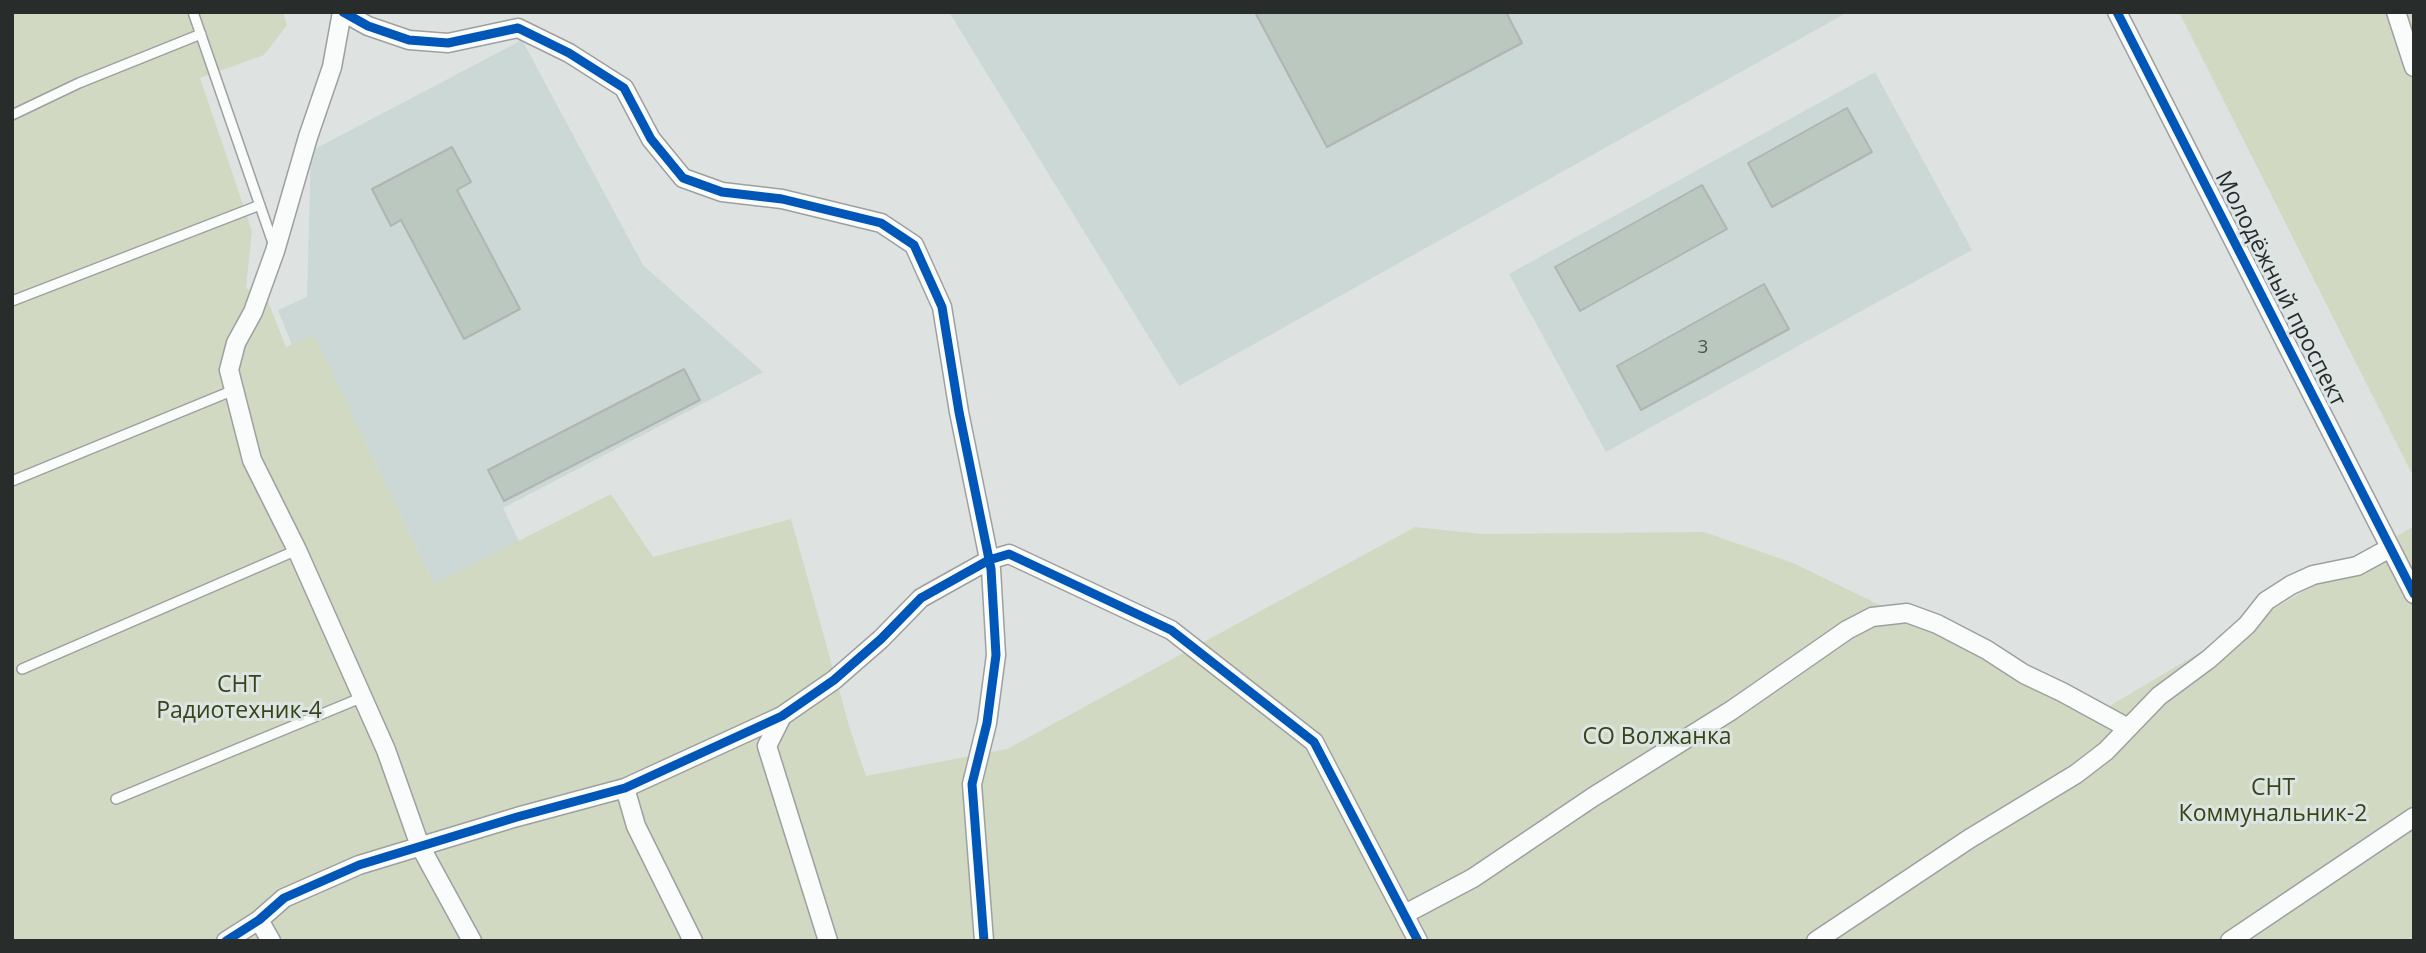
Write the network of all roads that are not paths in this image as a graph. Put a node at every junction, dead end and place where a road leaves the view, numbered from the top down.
1 (193, 12) edge
2 (342, 12) edge
3 (2117, 12) edge
4 (2396, 12) edge
5 (201, 34) junction
6 (2414, 67) edge
7 (12, 115) edge
8 (260, 205) junction
9 (275, 251) junction
10 (12, 301) edge
11 (234, 390) junction
12 (12, 481) edge
13 (2390, 548) junction
14 (298, 550) junction
15 (989, 560) junction
16 (2411, 588) edge
17 (22, 668) dead end
18 (363, 697) junction
19 (782, 716) junction
20 (2128, 728) junction
21 (625, 788) junction
22 (116, 799) dead end
23 (2414, 817) edge
24 (420, 846) junction
25 (1405, 914) junction
26 (259, 919) junction
27 (226, 941) edge
28 (271, 941) edge
29 (472, 941) edge
30 (693, 941) edge
31 (828, 941) edge
32 (984, 941) edge
33 (1418, 941) edge
34 (1815, 941) edge
35 (2230, 941) edge

1 - 5 lane
2 - 9 street
2 - 15 street
3 - 13 street, Молодёжный проспект
4 - 6 street
5 - 7 lane
5 - 8 lane
8 - 9 lane
8 - 10 lane
9 - 11 street
11 - 12 lane
11 - 14 street
13 - 16 street, Молодёжный проспект
13 - 20 street
14 - 17 lane
14 - 18 street
15 - 19 street
15 - 25 street
15 - 32 street
18 - 22 lane
18 - 24 street
19 - 21 street
19 - 31 street
20 - 25 street
20 - 34 street
21 - 24 street
21 - 30 street
23 - 35 street
24 - 26 street
24 - 29 street
25 - 33 street
26 - 27 street
26 - 28 street

